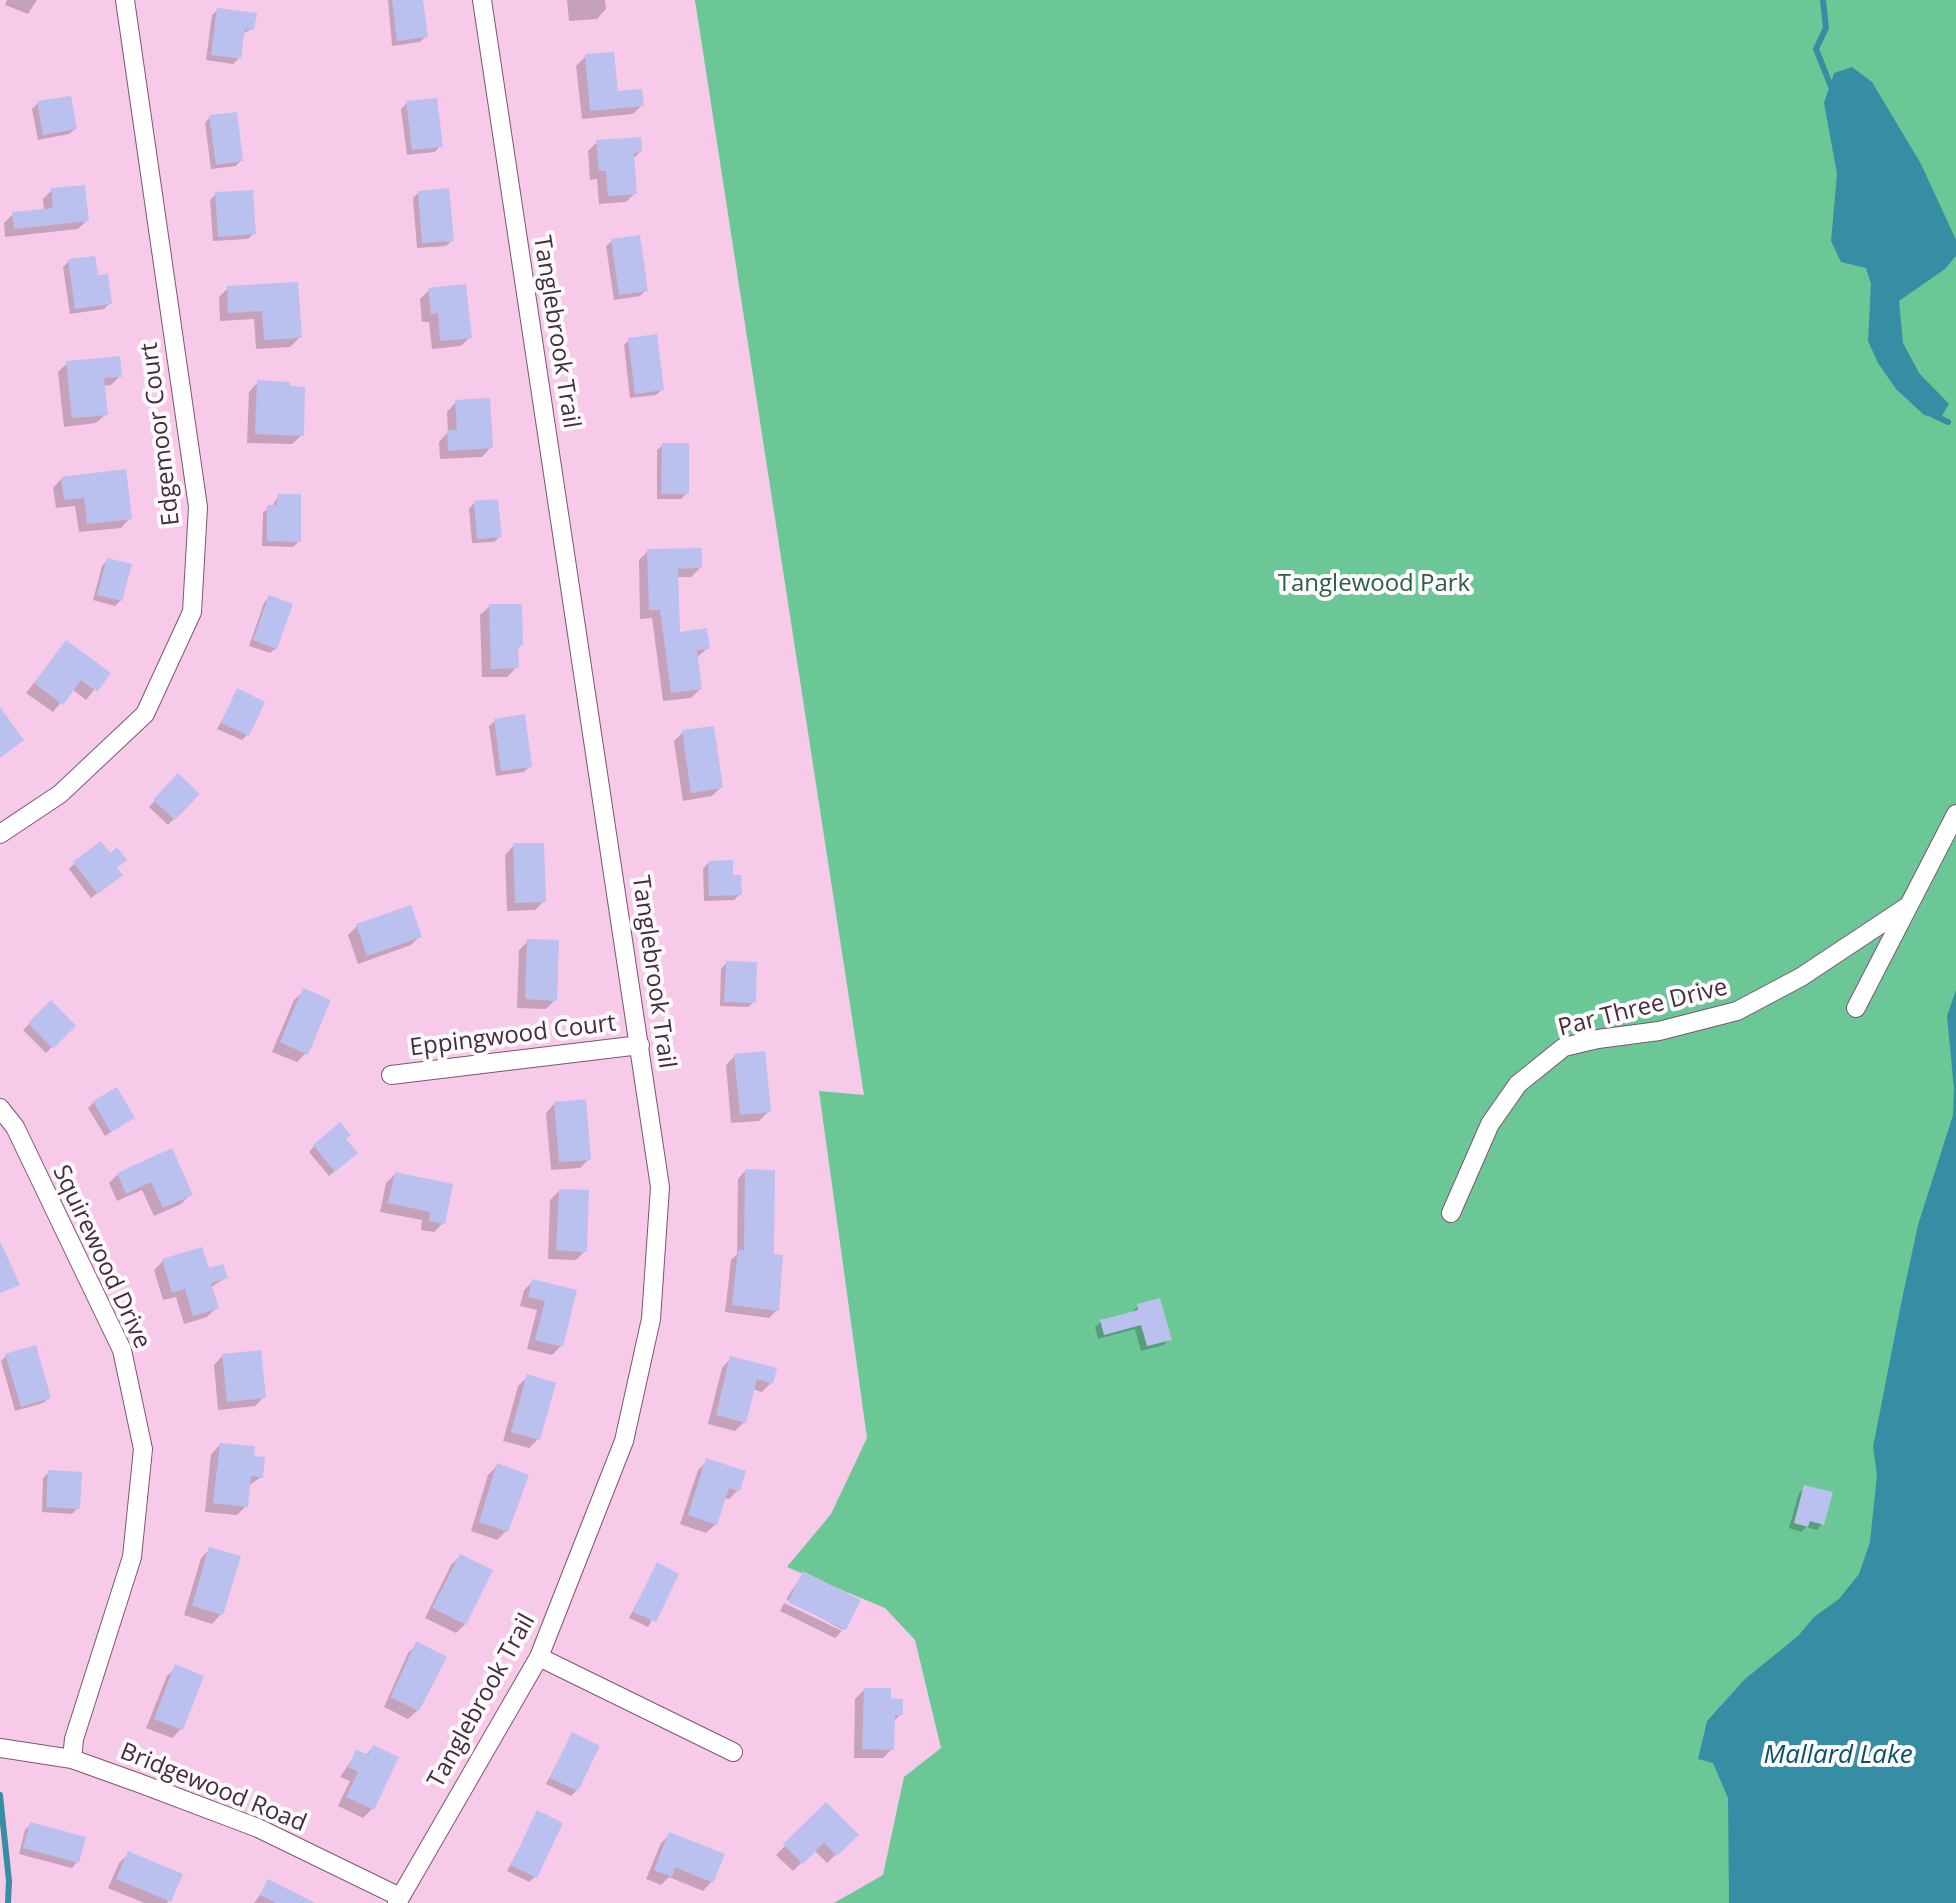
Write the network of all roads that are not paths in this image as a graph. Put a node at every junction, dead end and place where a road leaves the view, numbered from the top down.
1 (125, 0) edge
2 (482, 0) edge
3 (1956, 814) edge
4 (0, 834) edge
5 (1908, 906) junction
6 (1856, 1008) dead end
7 (640, 1045) junction
8 (391, 1075) dead end
9 (0, 1108) edge
10 (1451, 1213) dead end
11 (539, 1657) junction
12 (0, 1748) edge
13 (733, 1752) dead end
14 (72, 1759) junction
15 (398, 1900) edge

1 - 4 street, Edgemoor Court
2 - 7 street, Tanglebrook Trail
3 - 5 street
5 - 6 street
5 - 10 street, Par Three Drive
7 - 8 street, Eppingwood Court
7 - 11 street, Tanglebrook Trail
9 - 14 street, Squirewood Drive
11 - 13 street
11 - 15 street, Tanglebrook Trail
12 - 14 street, Bridgewood Road
14 - 15 street, Bridgewood Road

